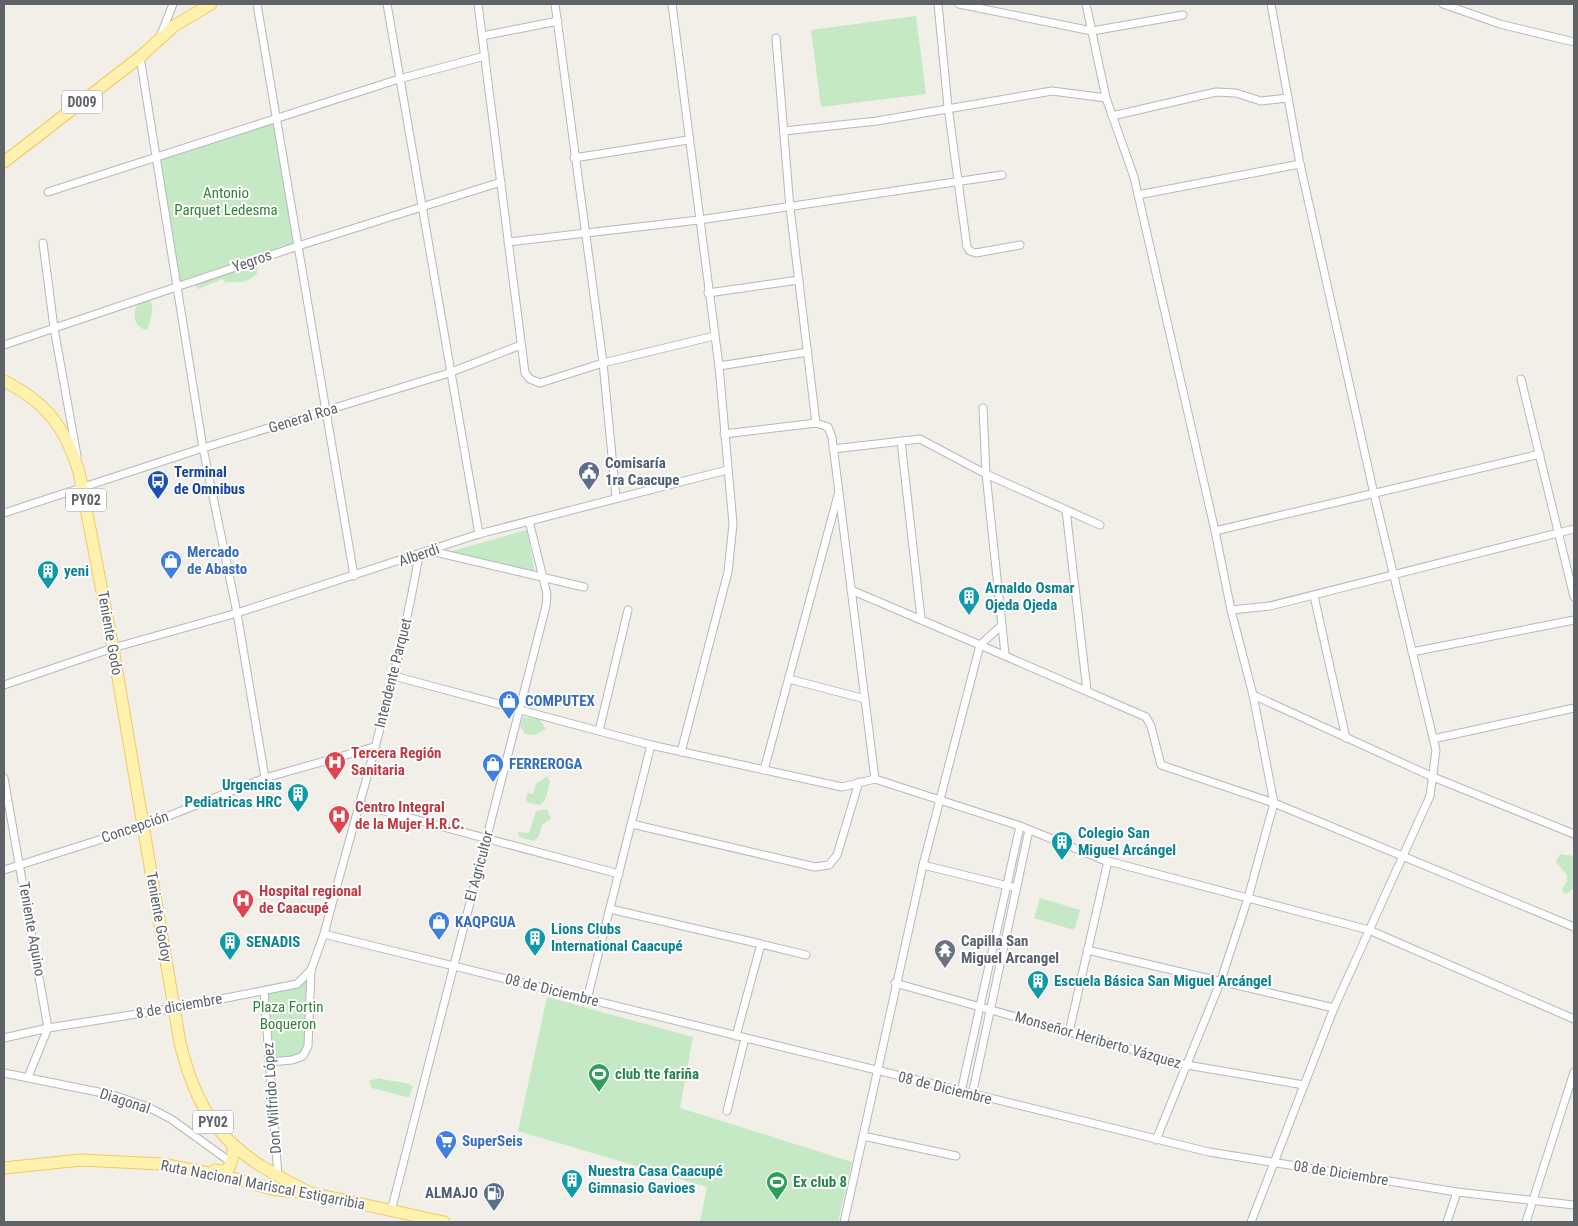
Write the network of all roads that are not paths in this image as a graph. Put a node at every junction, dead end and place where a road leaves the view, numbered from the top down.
1 (172, 4) edge
2 (211, 4) edge
3 (256, 4) edge
4 (387, 4) edge
5 (478, 4) edge
6 (555, 4) edge
7 (672, 4) edge
8 (938, 4) edge
9 (959, 4) edge
10 (1086, 4) edge
11 (1271, 4) edge
12 (1443, 4) edge
13 (1183, 15) dead end
14 (558, 21) junction
15 (1092, 31) junction
16 (482, 36) junction
17 (776, 38) dead end
18 (159, 40) junction
19 (1574, 42) edge
20 (485, 56) junction
21 (140, 57) junction
22 (399, 79) junction
23 (1106, 98) junction
24 (1288, 98) junction
25 (948, 107) junction
26 (1112, 116) junction
27 (277, 120) junction
28 (784, 131) junction
29 (688, 140) junction
30 (155, 158) junction
31 (574, 158) junction
32 (4, 162) edge
33 (1300, 164) junction
34 (1002, 175) dead end
35 (501, 182) junction
36 (958, 182) junction
37 (48, 192) dead end
38 (1138, 195) junction
39 (421, 207) junction
40 (790, 208) junction
41 (699, 220) junction
42 (585, 232) junction
43 (43, 242) dead end
44 (508, 242) junction
45 (1020, 244) dead end
46 (298, 246) junction
47 (799, 280) junction
48 (175, 287) junction
49 (708, 293) junction
50 (54, 328) junction
51 (714, 336) junction
52 (4, 345) edge
53 (521, 345) junction
54 (808, 352) junction
55 (603, 363) junction
56 (719, 366) junction
57 (449, 373) junction
58 (1521, 379) dead end
59 (4, 381) edge
60 (983, 408) dead end
61 (327, 410) junction
62 (816, 423) junction
63 (724, 434) junction
64 (901, 441) junction
65 (203, 448) junction
66 (833, 449) junction
67 (1540, 454) junction
68 (727, 470) junction
69 (986, 474) junction
70 (83, 488) junction
71 (838, 491) junction
72 (1374, 494) junction
73 (616, 497) junction
74 (1066, 510) junction
75 (4, 513) edge
76 (529, 521) junction
77 (1100, 525) dead end
78 (1574, 529) edge
79 (1215, 530) junction
80 (1559, 533) junction
81 (479, 534) junction
82 (430, 551) junction
83 (419, 555) junction
84 (354, 576) junction
85 (1394, 577) junction
86 (543, 579) junction
87 (584, 587) dead end
88 (851, 590) junction
89 (1314, 596) junction
90 (1574, 596) edge
91 (628, 610) dead end
92 (1231, 610) junction
93 (237, 614) junction
94 (921, 618) junction
95 (1574, 620) edge
96 (1002, 626) junction
97 (980, 645) junction
98 (113, 648) junction
99 (1412, 652) junction
100 (1005, 654) junction
101 (394, 676) junction
102 (789, 679) junction
103 (4, 685) edge
104 (1087, 691) junction
105 (1253, 695) junction
106 (865, 700) junction
107 (1574, 708) edge
108 (520, 710) junction
109 (599, 731) junction
110 (1346, 738) junction
111 (1433, 739) junction
112 (651, 745) junction
113 (374, 747) junction
114 (681, 752) junction
115 (764, 770) junction
116 (1433, 777) junction
117 (4, 778) edge
118 (265, 778) junction
119 (875, 778) junction
120 (859, 782) junction
121 (940, 798) junction
122 (1274, 803) junction
123 (358, 804) junction
124 (632, 824) junction
125 (143, 826) junction
126 (1020, 826) junction
127 (1029, 830) junction
128 (1574, 834) edge
129 (487, 837) junction
130 (1402, 857) junction
131 (1108, 861) junction
132 (21, 865) junction
133 (923, 865) junction
134 (4, 870) edge
135 (619, 874) junction
136 (1011, 887) junction
137 (1248, 898) junction
138 (610, 909) junction
139 (1574, 927) edge
140 (1369, 930) junction
141 (324, 934) junction
142 (761, 944) junction
143 (1087, 950) junction
144 (806, 955) dead end
145 (453, 965) junction
146 (311, 970) junction
147 (895, 983) junction
148 (1220, 983) junction
149 (264, 991) junction
150 (587, 999) junction
151 (981, 1007) junction
152 (176, 1008) junction
153 (1334, 1008) junction
154 (989, 1009) junction
155 (1574, 1019) edge
156 (48, 1028) junction
157 (1069, 1032) junction
158 (736, 1036) junction
159 (4, 1038) edge
160 (745, 1038) junction
161 (269, 1062) junction
162 (1187, 1065) junction
163 (876, 1071) junction
164 (1574, 1072) edge
165 (4, 1073) edge
166 (28, 1077) junction
167 (1304, 1085) junction
168 (961, 1092) junction
169 (1571, 1094) edge
170 (972, 1095) junction
171 (728, 1111) dead end
172 (863, 1136) junction
173 (1156, 1140) junction
174 (233, 1145) junction
175 (956, 1156) dead end
176 (1274, 1162) junction
177 (232, 1163) junction
178 (4, 1168) edge
179 (189, 1169) junction
180 (278, 1176) junction
181 (1457, 1192) junction
182 (311, 1193) junction
183 (1534, 1199) junction
184 (1574, 1204) edge
185 (391, 1211) junction
186 (429, 1221) edge
187 (444, 1222) edge
188 (844, 1222) edge
189 (1251, 1222) edge
190 (1447, 1222) edge
191 (1526, 1222) edge

1 - 18 street
2 - 18 main road, D009
3 - 27 street
4 - 22 street
5 - 16 street
6 - 14 street
7 - 29 street
8 - 25 street
9 - 15 street
10 - 15 street
11 - 24 street
12 - 19 street
13 - 15 street
14 - 16 street
14 - 31 street
15 - 23 street
16 - 20 street
17 - 28 street
18 - 21 main road, D009
20 - 22 street
20 - 35 street
21 - 30 street
21 - 32 main road, D009
22 - 27 street
22 - 39 street
23 - 25 street
23 - 26 street
24 - 26 street
24 - 33 street
25 - 28 street
25 - 36 street
26 - 38 street
27 - 30 street
27 - 46 street
28 - 40 street
29 - 31 street
29 - 41 street
30 - 37 street
30 - 48 street
31 - 42 street
33 - 38 street
33 - 72 street
34 - 36 street
35 - 39 street, Yegros
35 - 44 street
36 - 40 street
36 - 45 street
38 - 79 street
39 - 46 street, Yegros
39 - 57 street
40 - 41 street
40 - 47 street
41 - 42 street
41 - 49 street
42 - 44 street
42 - 55 street
43 - 50 street
44 - 53 street
46 - 48 street, Yegros
46 - 61 street
47 - 49 street
47 - 54 street
48 - 50 street, Yegros
48 - 65 street
49 - 51 street
50 - 52 street, Yegros
50 - 70 street
51 - 55 street
51 - 56 street
53 - 55 street
53 - 57 street, General Roa
54 - 56 street
54 - 62 street
55 - 73 street
56 - 63 street
57 - 61 street, General Roa
57 - 81 street
58 - 67 street
59 - 70 main road, Teniente Godo / PY02
60 - 69 street
61 - 65 street, General Roa
61 - 84 street
62 - 63 street
62 - 66 street
63 - 68 street
64 - 66 street
64 - 69 street
64 - 94 street
65 - 70 street, General Roa
65 - 93 street
66 - 71 street
67 - 72 street
67 - 80 street
68 - 73 street, Alberdi
68 - 114 street
69 - 74 street
69 - 96 street
70 - 75 street, General Roa
70 - 98 main road, Teniente Godo / PY02
71 - 88 street
71 - 102 street
72 - 79 street
72 - 85 street
73 - 76 street, Alberdi
74 - 77 street
74 - 104 street
76 - 81 street, Alberdi
76 - 86 street, El Agricultor
78 - 80 street
79 - 92 street
80 - 85 street
80 - 90 street
81 - 82 street, Alberdi
82 - 83 street, Alberdi
82 - 86 street
83 - 84 street, Alberdi
83 - 101 street, Intendente Parquet
84 - 93 street, Alberdi
85 - 89 street
85 - 99 street
86 - 87 street
86 - 108 street, El Agricultor
88 - 94 street
88 - 106 street
89 - 92 street
89 - 110 street
91 - 109 street
92 - 105 street
93 - 98 street, Alberdi
93 - 118 street
94 - 97 street
95 - 99 street
96 - 97 street
96 - 100 street
97 - 100 street
97 - 121 street
98 - 103 street, Alberdi
98 - 125 main road, Teniente Godo / PY02
99 - 111 street
100 - 104 street
101 - 108 street
101 - 113 street, Intendente Parquet
102 - 106 street
102 - 115 street
104 - 122 street
105 - 110 street
105 - 122 street
106 - 119 street
107 - 111 street
108 - 109 street
108 - 129 street, El Agricultor
109 - 112 street
110 - 116 street
111 - 116 street
112 - 114 street
112 - 124 street
113 - 118 street, Concepción
113 - 123 street, Intendente Parquet
114 - 115 street
115 - 120 street
116 - 128 street
116 - 130 street
117 - 132 street, Teniente Aquino
118 - 125 street, Concepción
119 - 120 street
119 - 121 street
120 - 124 street
121 - 126 street
121 - 133 street
122 - 130 street
122 - 137 street
123 - 129 street
123 - 141 street, Intendente Parquet
124 - 135 street
125 - 132 street, Concepción
125 - 152 main road, Teniente Godoy / PY02
126 - 127 street
126 - 136 street
127 - 131 street
127 - 136 street
129 - 135 street
129 - 145 street, El Agricultor
130 - 139 street
130 - 140 street
131 - 137 street
131 - 143 street
132 - 134 street, Concepción
132 - 156 street, Teniente Aquino
133 - 136 street
133 - 147 street
135 - 138 street
136 - 151 street
136 - 154 street
137 - 140 street
137 - 148 street
138 - 142 street
138 - 150 street
140 - 153 street
140 - 155 street
141 - 145 street, 08 de Diciembre
141 - 146 street
142 - 144 street
142 - 158 street
143 - 148 street
143 - 157 street
145 - 150 street, 08 de Diciembre
145 - 185 street, El Agricultor
146 - 149 street, 8 de diciembre
146 - 161 street
147 - 151 street, Monseñor Heriberto Vázquez
147 - 163 street
148 - 153 street
148 - 162 street
149 - 152 street, 8 de diciembre
149 - 161 street, Don Wilfrido López
150 - 158 street, 08 de Diciembre
151 - 154 street, Monseñor Heriberto Vázquez
151 - 168 street
152 - 156 street, 8 de diciembre
152 - 174 main road, PY02
153 - 167 street
154 - 157 street, Monseñor Heriberto Vázquez
154 - 170 street
156 - 159 street, 8 de diciembre
156 - 166 street
157 - 162 street, Monseñor Heriberto Vázquez
158 - 160 street, 08 de Diciembre
160 - 163 street, 08 de Diciembre
160 - 171 street
161 - 180 street, Don Wilfrido López
162 - 167 street, Monseñor Heriberto Vázquez
162 - 173 street
163 - 168 street, 08 de Diciembre
163 - 172 street
164 - 169 street
165 - 166 street, Diagonal
166 - 177 street, Diagonal
167 - 176 street
168 - 170 street, 08 de Diciembre
169 - 183 street
170 - 173 street, 08 de Diciembre
172 - 175 street
172 - 188 street
173 - 176 street, 08 de Diciembre
174 - 177 main road
174 - 180 main road, PY02
176 - 181 street, 08 de Diciembre
176 - 189 street
177 - 179 main road
178 - 179 main road, Ruta Nacional Mariscal Estigarribia / PY02
179 - 182 main road, Ruta Nacional Mariscal Estigarribia / PY02
180 - 182 main road, PY02
181 - 183 street, 08 de Diciembre
181 - 190 street
182 - 185 main road, Ruta Nacional Mariscal Estigarribia / PY02
183 - 184 street, 08 de Diciembre
183 - 191 street
185 - 186 main road, Ruta Nacional Mariscal Estigarribia / PY02
186 - 187 main road, Ruta Nacional Mariscal Estigarribia / PY02

